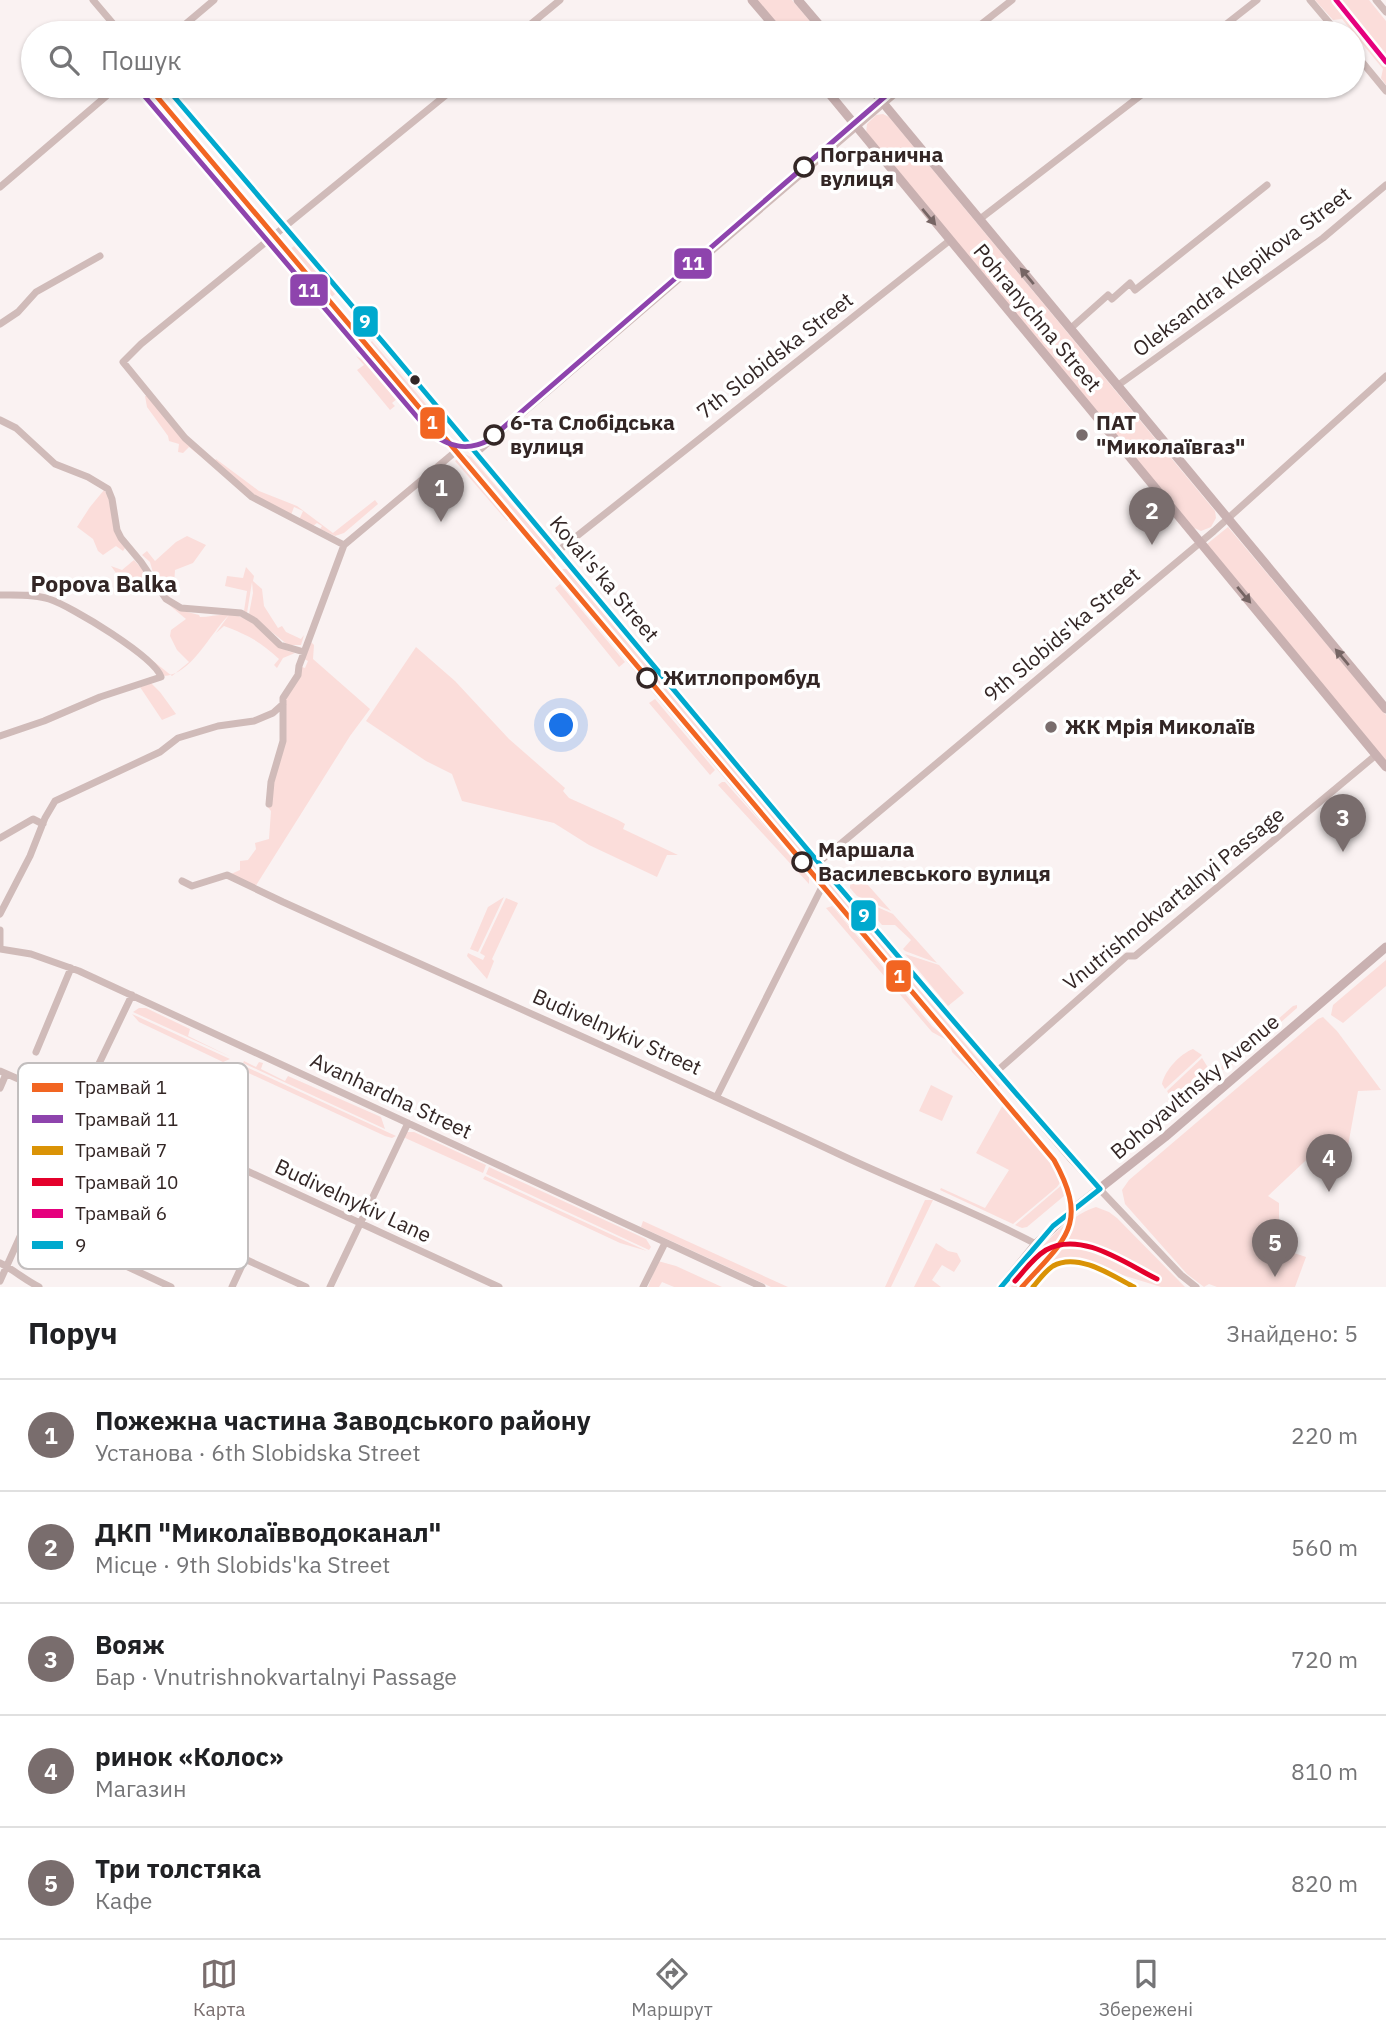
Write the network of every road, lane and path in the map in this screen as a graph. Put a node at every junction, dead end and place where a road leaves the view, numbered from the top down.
1 (93, 0) edge
2 (214, 0) edge
3 (561, 0) edge
4 (752, 0) edge
5 (798, 0) edge
6 (1012, 0) edge
7 (1257, 0) edge
8 (1310, 0) edge
9 (1376, 0) edge
10 (1386, 12) edge
11 (111, 21) edge
12 (189, 21) edge
13 (535, 21) edge
14 (769, 21) edge
15 (816, 21) edge
16 (985, 21) edge
17 (1230, 21) edge
18 (1328, 21) edge
19 (1365, 66) edge
20 (1386, 91) edge
21 (104, 98) edge
22 (175, 98) edge
23 (442, 98) edge
24 (833, 98) edge
25 (880, 98) edge
26 (888, 98) edge
27 (1137, 98) edge
28 (883, 102) junction
29 (855, 126) junction
30 (1267, 185) dead end
31 (1386, 185) edge
32 (0, 187) edge
33 (980, 219) junction
34 (285, 227) junction
35 (949, 241) junction
36 (100, 256) dead end
37 (0, 324) edge
38 (1071, 327) junction
39 (1386, 376) edge
40 (1117, 386) junction
41 (0, 420) edge
42 (467, 442) junction
43 (476, 453) junction
44 (1226, 518) junction
45 (1200, 543) junction
46 (344, 545) junction
47 (558, 551) junction
48 (0, 595) edge
49 (304, 652) junction
50 (283, 704) junction
51 (1386, 709) edge
52 (0, 736) edge
53 (1376, 755) junction
54 (1386, 767) edge
55 (269, 804) dead end
56 (43, 824) junction
57 (0, 838) edge
58 (819, 862) junction
59 (828, 875) junction
60 (182, 881) dead end
61 (0, 914) edge
62 (0, 930) edge
63 (0, 947) edge
64 (1386, 947) edge
65 (71, 968) junction
66 (132, 995) junction
67 (36, 1052) dead end
68 (99, 1063) edge
69 (996, 1072) junction
70 (3, 1073) edge
71 (0, 1088) edge
72 (717, 1096) junction
73 (408, 1123) junction
74 (248, 1171) edge
75 (1100, 1189) junction
76 (361, 1223) junction
77 (18, 1237) edge
78 (665, 1243) junction
79 (1036, 1244) junction
80 (248, 1260) edge
81 (3, 1265) edge
82 (132, 1269) edge
83 (240, 1269) edge
84 (0, 1281) edge
85 (39, 1287) edge
86 (171, 1287) edge
87 (232, 1287) edge
88 (306, 1287) edge
89 (330, 1287) edge
90 (499, 1287) edge
91 (643, 1287) edge
92 (762, 1287) edge
93 (1001, 1287) edge
94 (1196, 1287) edge

1 - 11 street
2 - 12 street
3 - 13 street
4 - 14 main road
5 - 15 main road
6 - 16 street
7 - 17 street
8 - 18 street
9 - 10 street
19 - 20 street
21 - 32 street
22 - 34 street, Koval's'ka Street
23 - 34 street
24 - 29 main road, Pohranychna Street
25 - 28 main road, Pohranychna Street
26 - 28 street
27 - 33 street
28 - 29 street
28 - 33 main road, Pohranychna Street
29 -> 35 main road, Pohranychna Street
29 - 43 street
30 - 38 street
31 - 40 street, Oleksandra Klepikova Street
38 -> 33 main road, Pohranychna Street
34 - 42 street, Koval's'ka Street
34 - 46 street
35 - 45 main road, Pohranychna Street
35 - 47 street, 7th Slobidska Street
36 - 37 street
38 - 40 main road, Pohranychna Street
39 - 44 street, 9th Slobids'ka Street
40 - 44 main road, Pohranychna Street
41 - 49 street
42 - 43 street, Koval's'ka Street
42 - 46 street
43 - 47 street, Koval's'ka Street
44 - 45 street, 9th Slobids'ka Street
51 -> 44 main road, Pohranychna Street
45 -> 53 main road, Pohranychna Street
45 - 58 street, 9th Slobids'ka Street
46 - 49 street
47 - 58 street, Koval's'ka Street
48 - 52 street
49 - 50 street
50 - 55 street
50 - 56 street
53 - 54 main road, Pohranychna Street
53 - 69 street, Vnutrishnokvartalnyi Passage
56 - 57 street
56 - 61 street
58 - 59 street, Koval's'ka Street
59 - 69 street, Koval's'ka Street
59 - 72 street
60 - 72 street, Budivelnykiv Street
62 - 63 street
63 - 65 street, Avanhardna Street
64 - 75 main road, Bohoyavltnsky Avenue
65 - 66 street, Avanhardna Street
65 - 67 street
66 - 68 street
66 - 73 street, Avanhardna Street
69 - 75 street, Koval's'ka Street
70 - 71 street
72 - 79 street, Budivelnykiv Street
73 - 76 street
73 - 78 street, Avanhardna Street
74 - 76 street, Budivelnykiv Lane
75 - 79 main road, Bohoyavltnsky Avenue
75 - 94 street
76 - 89 street
76 - 90 street, Budivelnykiv Lane
77 - 81 street
78 - 91 street
78 - 92 street, Avanhardna Street
79 - 93 main road, Bohoyavltnsky Avenue
80 - 88 street
81 - 84 street
81 - 85 street
82 - 86 street
83 - 87 street

